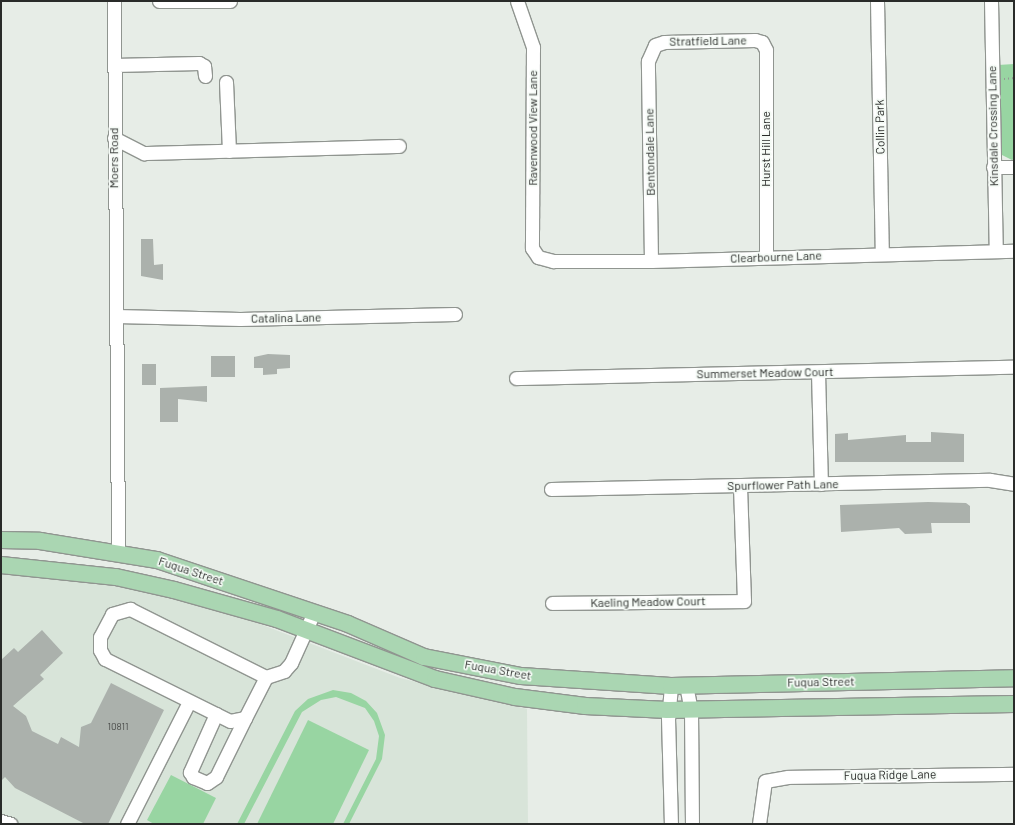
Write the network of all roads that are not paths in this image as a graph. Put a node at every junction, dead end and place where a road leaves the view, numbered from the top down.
1 (114, 1) edge
2 (159, 1) edge
3 (230, 1) edge
4 (517, 1) edge
5 (877, 1) edge
6 (992, 1) edge
7 (762, 42) joint
8 (655, 45) joint
9 (114, 65) junction
10 (205, 76) dead end
11 (226, 82) dead end
12 (114, 138) junction
13 (399, 146) dead end
14 (230, 151) junction
15 (993, 166) junction
16 (1014, 167) edge
17 (996, 251) junction
18 (1014, 251) edge
19 (882, 254) junction
20 (538, 257) joint
21 (766, 257) junction
22 (651, 261) junction
23 (455, 314) dead end
24 (116, 316) junction
25 (1014, 367) edge
26 (818, 372) junction
27 (516, 378) dead end
28 (820, 484) junction
29 (1014, 484) edge
30 (740, 486) junction
31 (551, 489) dead end
32 (1, 540) edge
33 (118, 553) junction
34 (1, 565) edge
35 (116, 578) junction
36 (552, 603) dead end
37 (314, 612) junction
38 (306, 631) junction
39 (266, 677) junction
40 (1014, 678) edge
41 (910, 680) junction
42 (679, 685) junction
43 (189, 702) junction
44 (910, 704) junction
45 (1014, 704) edge
46 (668, 710) junction
47 (691, 710) junction
48 (216, 714) junction
49 (246, 718) junction
50 (1014, 774) edge
51 (1, 821) edge
52 (11, 824) edge
53 (127, 824) edge
54 (671, 824) edge
55 (692, 824) edge
56 (759, 824) edge

1 - 9 street, Moers Road
2 - 3 street
4 - 20 street, Ravenwood View Lane
5 - 19 street, Collin Park
6 - 15 street, Kinsdale Crossing Lane
7 - 8 street, Stratfield Lane
7 - 21 street, Hurst Hill Lane
8 - 22 street, Bentondale Lane
9 - 10 street
9 - 12 street, Moers Road
11 - 14 street
12 - 14 street
12 - 24 street, Moers Road
13 - 14 street
15 - 16 street
15 - 17 street, Kinsdale Crossing Lane
17 - 18 street, Clearbourne Lane
17 - 19 street, Clearbourne Lane
19 - 21 street, Clearbourne Lane
20 - 22 street, Clearbourne Lane
21 - 22 street, Clearbourne Lane
23 - 24 street, Catalina Lane
24 - 33 street, Moers Road
25 - 26 street, Summerset Meadow Court
26 - 27 street, Summerset Meadow Court
26 - 28 street
28 - 29 street, Spurflower Path Lane
28 - 30 street, Spurflower Path Lane
30 - 31 street, Spurflower Path Lane
30 - 36 street, Kaeling Meadow Court
32 - 33 main road, Fuqua Street
33 - 35 main road
33 - 37 main road, Fuqua Street
34 - 35 main road, Fuqua Street
35 - 38 main road, Fuqua Street
37 - 38 street
37 - 42 main road, Fuqua Street
38 - 39 street
38 - 46 main road, Fuqua Street
39 - 43 street
39 - 49 street
40 - 41 main road, Fuqua Street
41 - 42 main road, Fuqua Street
41 - 44 main road
42 - 46 street
42 - 47 street
43 - 48 street
43 - 53 street
44 - 45 main road, Fuqua Street
44 - 47 main road, Fuqua Street
46 - 47 main road, Fuqua Street
46 - 54 street
47 - 55 street
48 - 49 street
48 - 49 street
50 - 56 street, Fuqua Ridge Lane
51 - 52 street

